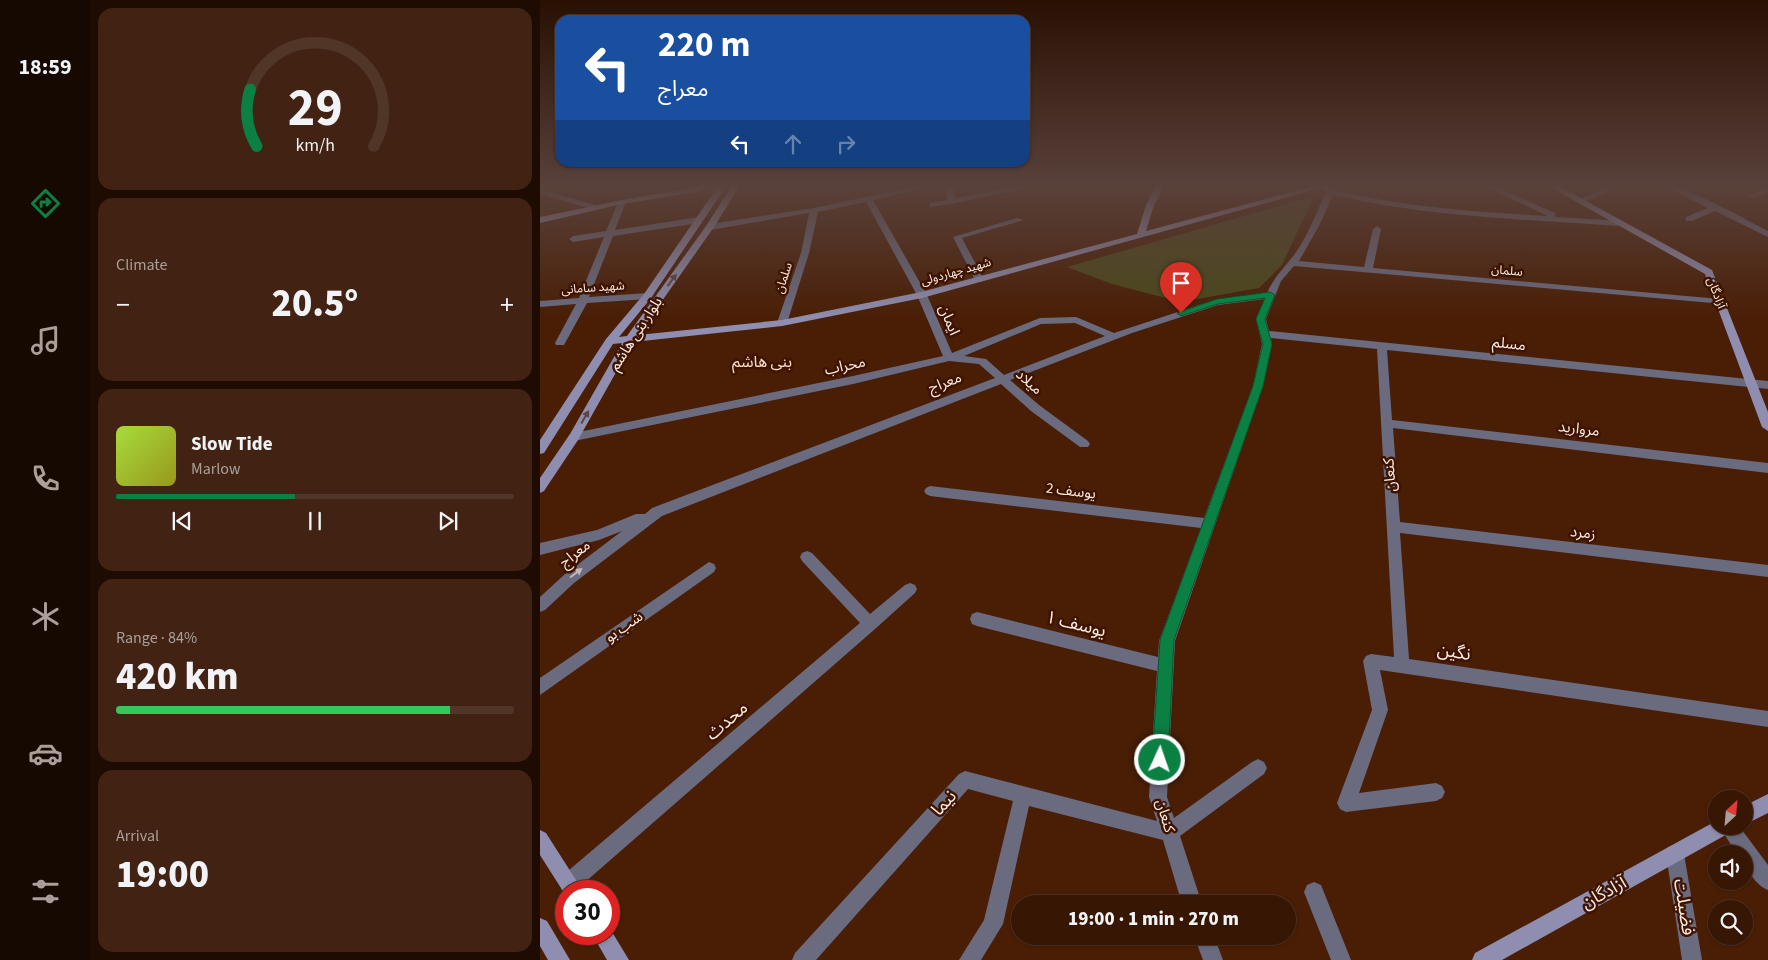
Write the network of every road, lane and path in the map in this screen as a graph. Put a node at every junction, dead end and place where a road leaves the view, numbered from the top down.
1 (611, 229) edge
2 (642, 229) edge
3 (693, 229) edge
4 (709, 229) edge
5 (810, 229) edge
6 (885, 229) edge
7 (987, 229) edge
8 (1143, 229) edge
9 (1165, 229) edge
10 (1314, 229) edge
11 (1377, 229) dead end
12 (1629, 229) edge
13 (609, 234) junction
14 (1141, 235) junction
15 (573, 239) dead end
16 (1292, 263) junction
17 (1368, 270) junction
18 (978, 278) junction
19 (922, 295) junction
20 (1270, 295) junction
21 (648, 296) junction
22 (583, 301) junction
23 (1720, 302) junction
24 (540, 304) edge
25 (782, 324) junction
26 (1265, 334) junction
27 (1115, 336) junction
28 (628, 340) junction
29 (610, 341) junction
30 (560, 342) dead end
31 (1382, 346) junction
32 (948, 358) junction
33 (1003, 379) junction
34 (1751, 381) junction
35 (1768, 384) edge
36 (1387, 423) junction
37 (1768, 427) edge
38 (574, 437) junction
39 (1084, 444) dead end
40 (542, 446) edge
41 (1768, 468) edge
42 (540, 488) edge
43 (930, 491) dead end
44 (657, 512) junction
45 (1209, 524) junction
46 (1393, 527) junction
47 (540, 548) edge
48 (807, 557) dead end
49 (709, 568) dead end
50 (1768, 571) edge
51 (910, 589) dead end
52 (540, 606) edge
53 (977, 619) dead end
54 (870, 624) junction
55 (1402, 664) junction
56 (1165, 666) junction
57 (540, 687) edge
58 (1768, 720) edge
59 (1258, 768) dead end
60 (1436, 792) dead end
61 (1023, 795) junction
62 (1768, 803) edge
63 (1753, 811) edge
64 (1169, 833) junction
65 (1710, 835) edge
66 (1734, 835) edge
67 (540, 840) edge
68 (1675, 854) junction
69 (566, 880) edge
70 (579, 880) edge
71 (1768, 881) edge
72 (1314, 892) dead end
73 (1189, 895) edge
74 (540, 928) edge
75 (609, 945) edge
76 (1207, 945) edge
77 (560, 960) edge
78 (619, 960) edge
79 (802, 960) edge
80 (970, 960) edge
81 (1213, 960) edge
82 (1341, 960) edge
83 (1482, 960) edge
84 (1692, 960) edge

1 - 13 street
2 - 13 street
3 - 21 street, بلوار بنی هاشم
28 -> 4 street, بلوار بنی هاشم
5 - 25 street, سلمان
6 - 19 street, ایمان
7 - 18 street
8 - 14 street
9 - 14 street, شهید چهاردولی
10 - 16 street
11 - 17 street
12 - 23 street, آزادگان
13 - 15 street
13 - 22 street
14 - 18 street, شهید چهاردولی
16 - 17 street, سلمان
16 - 20 street
17 - 23 street, سلمان
18 - 19 street, شهید چهاردولی
19 - 25 street, شهید چهاردولی
19 - 32 street, ایمان
20 - 26 street, کنعان
20 - 27 street, معراج
21 - 22 street, شهید سامانی
21 - 29 street, بلوار بنی هاشم
22 - 24 street, شهید سامانی
22 - 30 street
23 - 34 street, آزادگان
25 - 28 street, شهید چهاردولی
26 - 31 street, مسلم
26 - 45 street, کنعان
27 - 32 street, محراب
27 - 33 street, معراج
28 - 29 street, شهید چهاردولی
38 -> 28 street, بلوار بنی هاشم
29 - 40 street, بلوار بنی هاشم
31 - 34 street, مسلم
31 - 36 street, کنعان
32 - 33 street, میلاد
32 - 38 street, محراب
33 - 39 street, میلاد
33 - 44 street, معراج
34 - 35 street, مسلم
34 - 37 street, آزادگان
36 - 41 street, مروارید
36 - 46 street, کنعان
38 - 42 street, بلوار بنی هاشم
43 - 45 street, یوسف 2
44 - 47 street
52 -> 44 street, معراج
45 - 56 street, کنعان
46 - 50 street, زمرد
46 - 55 street, کنعان
48 - 54 street
49 - 57 street, شب بو
51 - 54 street, محدث
53 - 56 street, یوسف ۱
54 - 70 street, محدث
55 - 58 street, نگین
55 - 60 street, نگین
56 - 64 street, کنعان
59 - 64 street
61 - 64 street, نیما
61 - 79 street, نیما
61 - 80 street
62 - 63 street
64 - 73 street, کنعان
65 - 68 street, آزادگان
66 - 71 street
67 - 69 street
68 - 83 street, آزادگان
68 - 84 street, فضیلت
72 - 82 street
74 - 77 street
75 - 78 street
76 - 81 street

